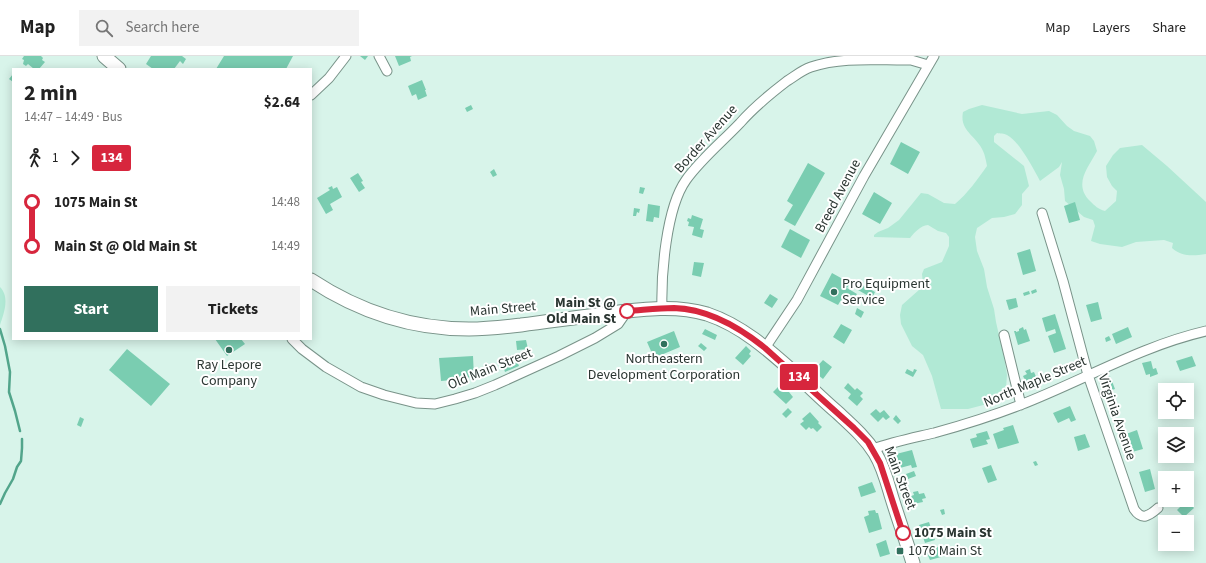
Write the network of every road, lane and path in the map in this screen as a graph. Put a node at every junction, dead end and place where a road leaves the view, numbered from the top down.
1 (104, 56) edge
2 (346, 56) edge
3 (379, 56) edge
4 (934, 56) edge
5 (928, 65) junction
6 (118, 68) edge
7 (387, 71) dead end
8 (312, 94) edge
9 (1042, 214) dead end
10 (312, 281) edge
11 (662, 309) junction
12 (627, 311) junction
13 (1206, 331) edge
14 (1004, 335) dead end
15 (293, 340) edge
16 (765, 348) junction
17 (1088, 375) junction
18 (1022, 405) junction
19 (872, 449) junction
20 (1158, 508) dead end
21 (913, 563) edge

1 - 6 main road
2 - 8 street
3 - 7 street
4 - 5 street, Breed Avenue
5 - 11 street, Border Avenue
5 - 16 street, Breed Avenue
9 - 17 street, Virginia Avenue
10 - 12 main road, Main Street
11 - 12 main road, Main Street
11 - 16 main road, Main Street
12 - 15 street, Old Main Street
13 - 17 street, North Maple Street
14 - 18 street
16 - 19 main road, Main Street
17 - 18 street, North Maple Street
17 - 20 street, Virginia Avenue
18 - 19 street, North Maple Street
19 - 21 main road, Main Street

